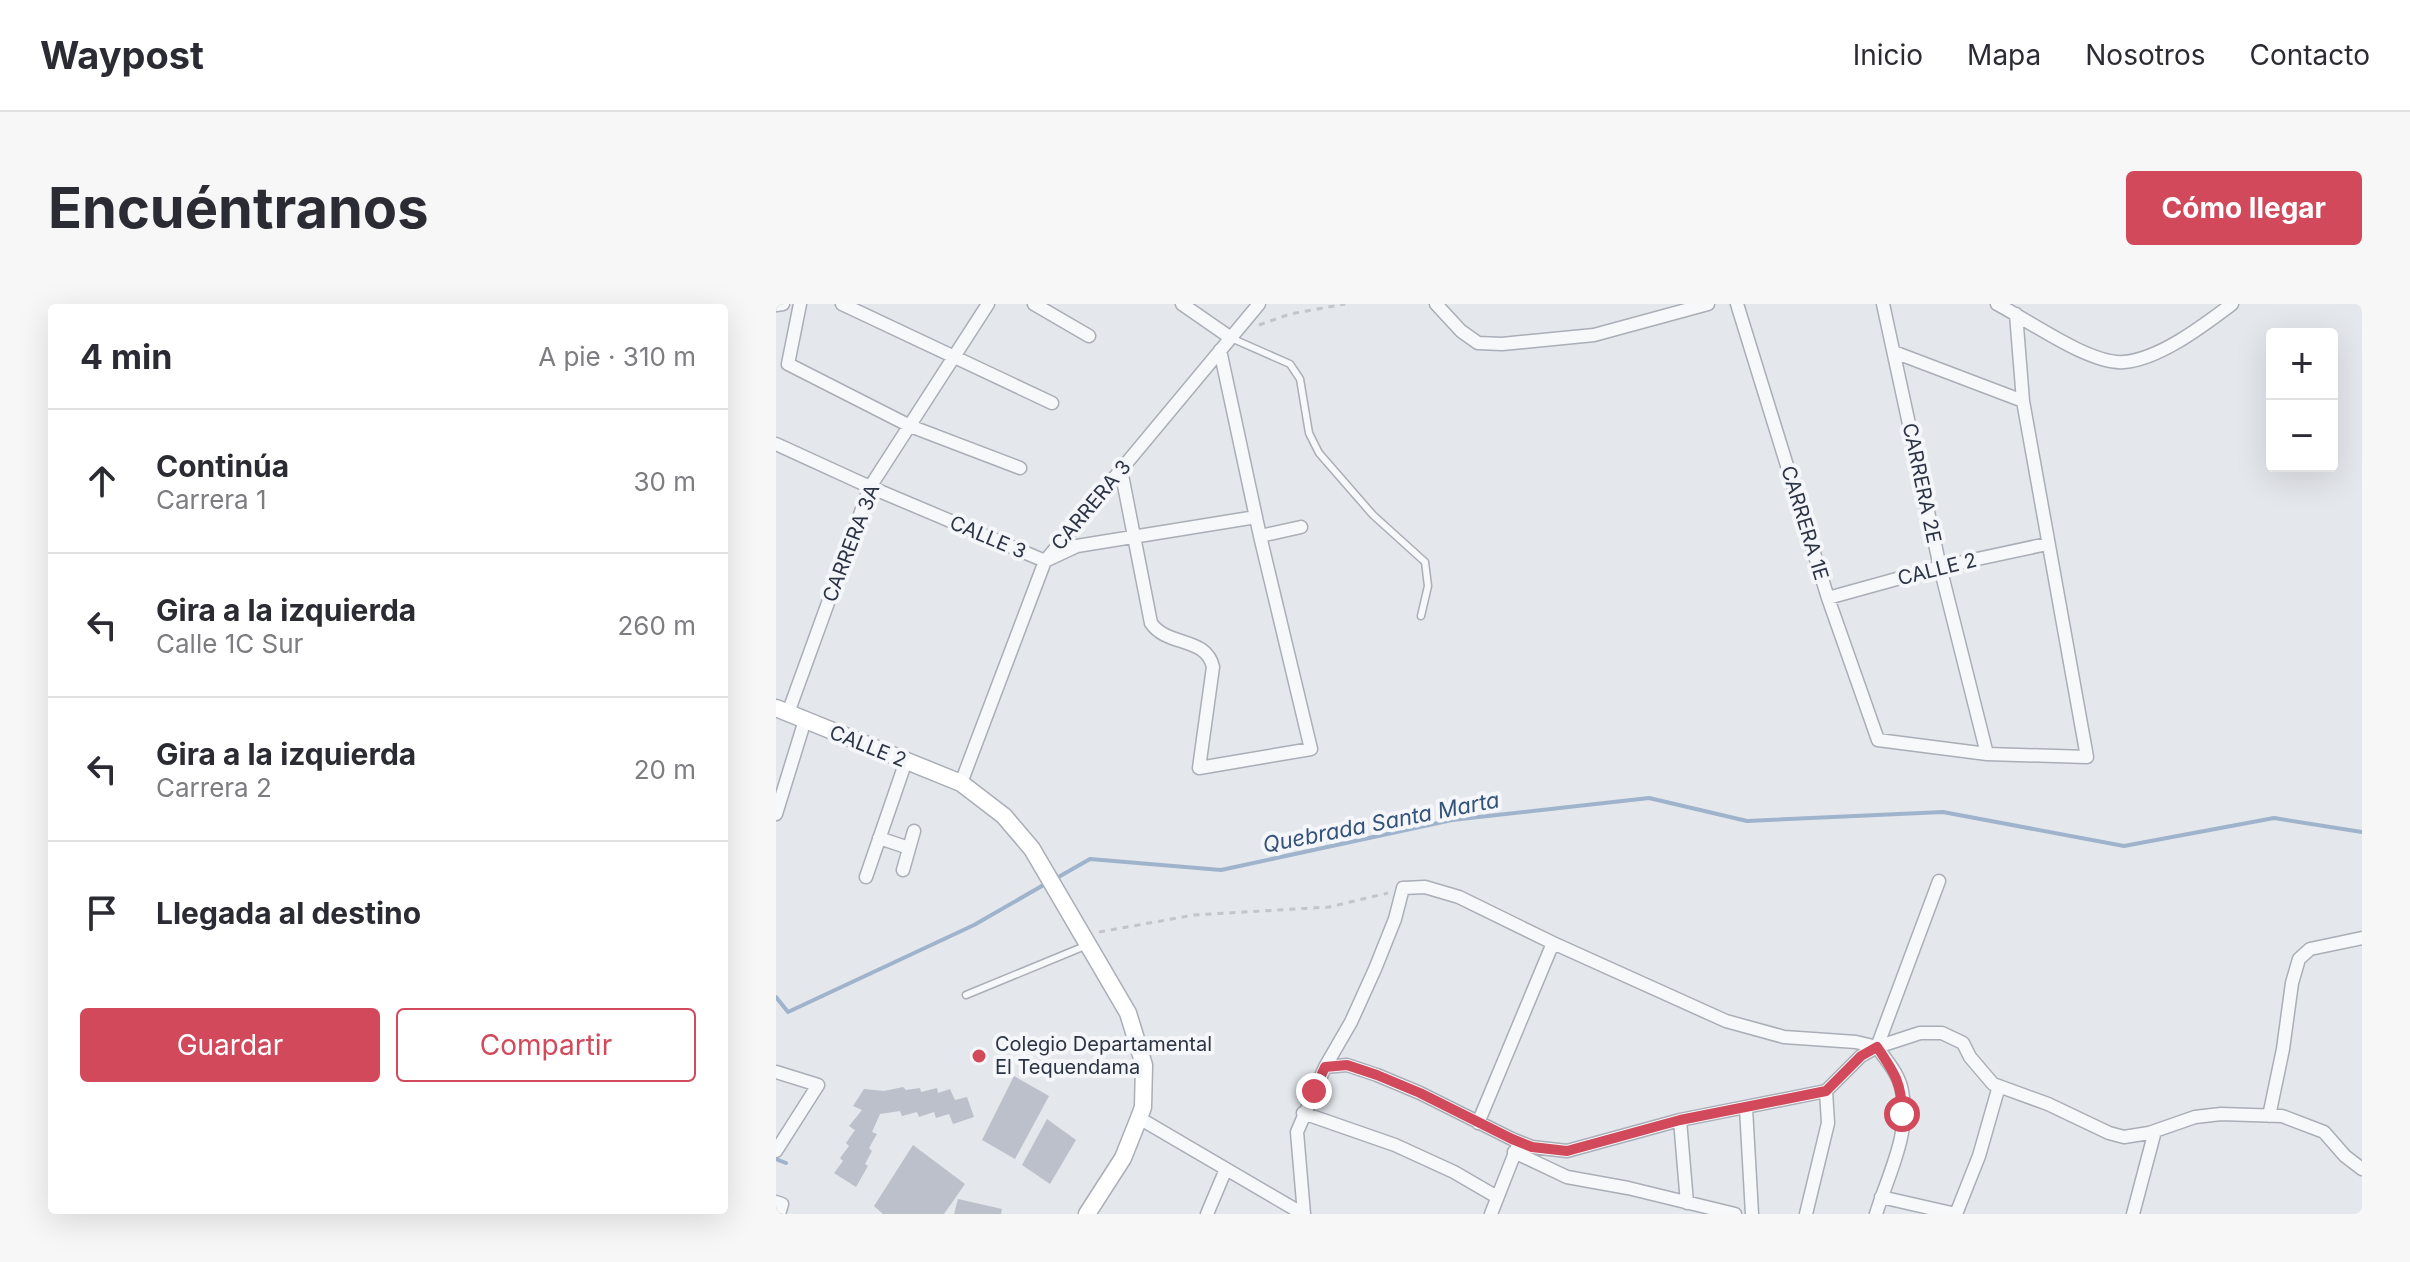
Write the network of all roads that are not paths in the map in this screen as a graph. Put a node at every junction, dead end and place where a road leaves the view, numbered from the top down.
1 (783, 304) edge
2 (800, 304) edge
3 (842, 304) edge
4 (988, 304) edge
5 (1034, 304) edge
6 (1182, 304) edge
7 (1259, 304) edge
8 (1436, 304) edge
9 (1708, 304) edge
10 (1737, 304) edge
11 (1883, 304) edge
12 (1997, 304) edge
13 (2232, 304) edge
14 (776, 305) edge
15 (2016, 314) junction
16 (1089, 336) dead end
17 (1233, 336) junction
18 (1220, 350) junction
19 (1894, 352) junction
20 (952, 357) junction
21 (2023, 401) junction
22 (1052, 403) dead end
23 (910, 426) junction
24 (776, 444) edge
25 (1020, 468) dead end
26 (1121, 470) junction
27 (870, 487) junction
28 (1256, 517) junction
29 (1301, 527) dead end
30 (1260, 536) junction
31 (1134, 537) junction
32 (2047, 544) junction
33 (1045, 561) junction
34 (1940, 567) junction
35 (1828, 598) junction
36 (1421, 616) dead end
37 (782, 710) edge
38 (805, 720) junction
39 (1987, 754) junction
40 (906, 761) junction
41 (961, 783) junction
42 (776, 814) edge
43 (914, 831) dead end
44 (879, 838) junction
45 (909, 848) junction
46 (903, 870) dead end
47 (866, 877) dead end
48 (1939, 881) dead end
49 (2362, 938) edge
50 (1086, 940) junction
51 (1553, 943) junction
52 (966, 995) dead end
53 (1877, 1047) junction
54 (1325, 1067) junction
55 (776, 1072) edge
56 (1999, 1086) junction
57 (1826, 1091) junction
58 (1746, 1108) junction
59 (1303, 1113) junction
60 (2269, 1116) junction
61 (1139, 1118) junction
62 (1680, 1120) junction
63 (1478, 1123) junction
64 (2155, 1131) junction
65 (1517, 1147) junction
66 (776, 1151) edge
67 (1226, 1169) junction
68 (2362, 1169) edge
69 (1497, 1197) junction
70 (1881, 1197) junction
71 (1687, 1203) junction
72 (1087, 1214) edge
73 (1207, 1214) edge
74 (1304, 1214) edge
75 (1491, 1214) edge
76 (1735, 1214) edge
77 (1752, 1214) edge
78 (1806, 1214) edge
79 (1876, 1214) edge
80 (2133, 1214) edge

1 - 14 street
2 - 23 street
3 - 20 street
4 - 20 street, CARRERA 3A
5 - 16 street
6 - 17 street
7 - 17 street, CARRERA 3
8 - 9 street
10 - 35 street, CARRERA 1E
11 - 19 street, CARRERA 2E
12 - 15 street
13 - 15 street
15 - 21 street
17 - 18 street, CARRERA 3
17 - 36 lane
18 - 26 street, CARRERA 3
18 - 28 street
19 - 21 street
19 - 34 street, CARRERA 2E
20 - 22 street
20 - 23 street, CARRERA 3A
21 - 32 street
23 - 25 street
23 - 27 street, CARRERA 3A
24 - 27 street, CALLE 3
26 - 31 street
26 - 33 street, CARRERA 3
27 - 33 street, CALLE 3
27 - 37 street, CARRERA 3A
28 - 30 street
28 - 31 street, CALLE 3
29 - 30 street
30 - 31 street
31 - 33 street, CALLE 3
32 - 34 street, CALLE 2
32 - 39 street
33 - 41 street, CARRERA 3
34 - 35 street, CALLE 2
34 - 39 street, CARRERA 2E
35 - 39 street, CARRERA 1E
37 - 38 main road, CALLE 2
38 - 40 main road, CALLE 2
38 - 42 street
40 - 41 main road, CALLE 2
40 - 44 street
41 - 50 main road, CALLE 2
43 - 45 street
44 - 45 street
44 - 47 street
45 - 46 street
48 - 53 street
49 - 60 street
50 - 52 lane
50 - 61 main road, CALLE 2
51 - 53 street
51 - 54 street
51 - 63 street
53 - 56 street
53 - 57 street
53 - 70 street
54 - 59 street
54 - 63 street
55 - 66 street
56 - 64 street
56 - 70 street
57 - 58 street
57 - 78 street
58 - 62 street
58 - 77 street
59 - 69 street
59 - 74 street
60 - 64 street
60 - 68 street
61 - 67 street
61 - 72 main road, CALLE 2
62 - 65 street
62 - 71 street
63 - 65 street
64 - 80 street
65 - 69 street
65 - 71 street
67 - 73 street
67 - 74 street
69 - 75 street
70 - 79 street
71 - 76 street

